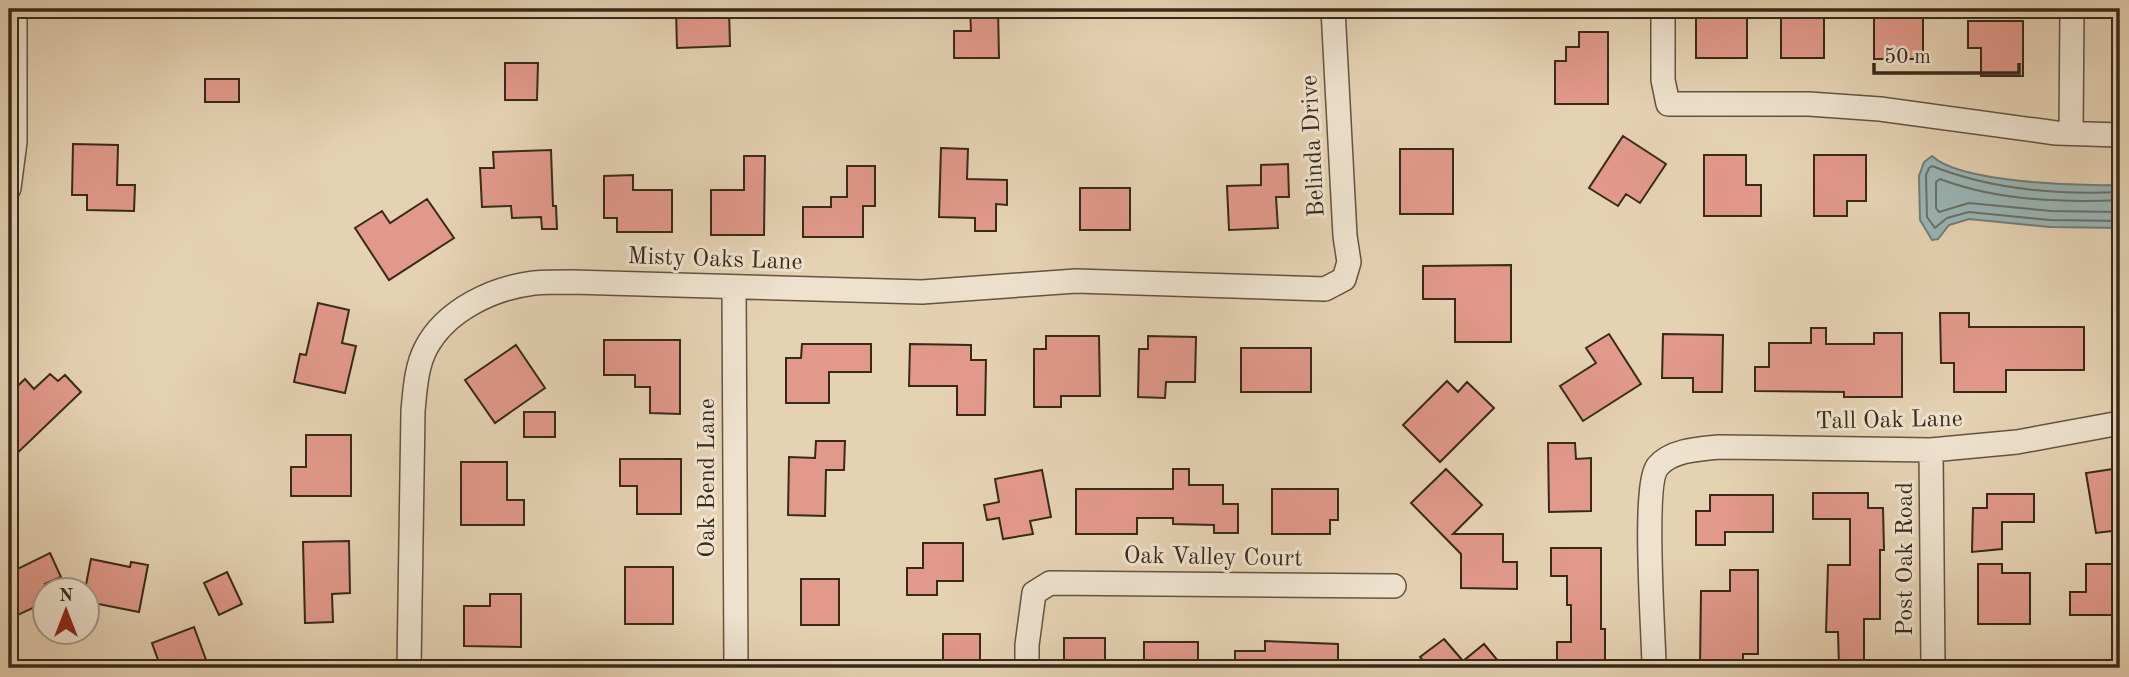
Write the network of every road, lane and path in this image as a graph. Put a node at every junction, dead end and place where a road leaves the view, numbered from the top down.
1 (15, 9) edge
2 (1333, 9) edge
3 (1662, 9) edge
4 (2073, 9) edge
5 (2071, 133) junction
6 (2120, 135) edge
7 (9, 188) edge
8 (1344, 279) joint
9 (734, 287) junction
10 (2120, 423) edge
11 (1931, 450) junction
12 (1394, 586) dead end
13 (409, 668) edge
14 (736, 668) edge
15 (1027, 668) edge
16 (1654, 668) edge
17 (1933, 668) edge

1 - 7 street
2 - 8 street, Belinda Drive
3 - 5 street
4 - 5 street
5 - 6 street
8 - 9 street, Misty Oaks Lane
9 - 13 street, Misty Oaks Lane
9 - 14 street, Oak Bend Lane
10 - 11 street, Tall Oak Lane
11 - 16 street, Tall Oak Lane
11 - 17 street, Post Oak Road
12 - 15 street, Oak Valley Court

